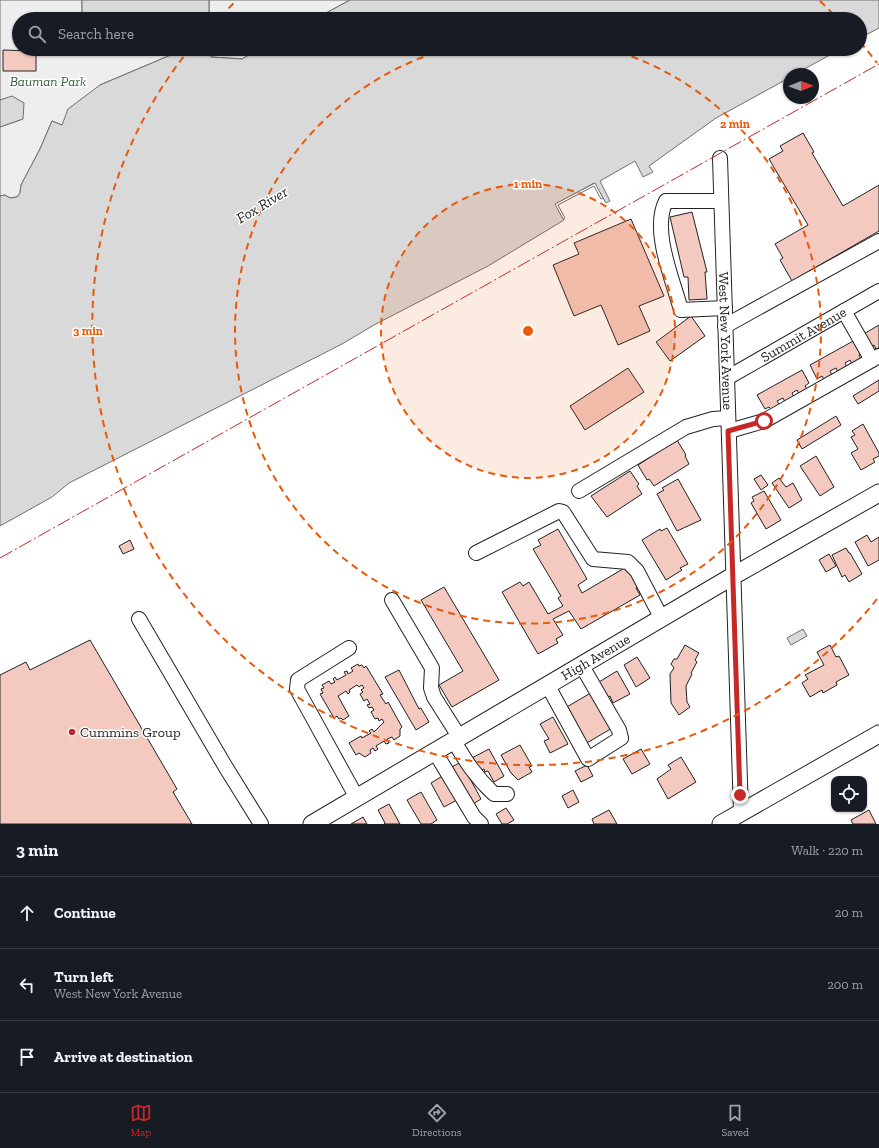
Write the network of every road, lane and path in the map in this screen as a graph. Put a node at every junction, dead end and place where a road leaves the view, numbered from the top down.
1 (720, 158) dead end
2 (722, 201) junction
3 (879, 241) edge
4 (879, 291) edge
5 (725, 308) junction
6 (844, 311) junction
7 (725, 326) junction
8 (876, 358) edge
9 (727, 378) junction
10 (728, 424) junction
11 (579, 492) dead end
12 (879, 493) edge
13 (476, 553) dead end
14 (733, 576) junction
15 (392, 600) dead end
16 (139, 619) dead end
17 (662, 619) junction
18 (349, 648) dead end
19 (582, 666) junction
20 (548, 686) junction
21 (879, 734) edge
22 (457, 739) junction
23 (435, 752) junction
24 (507, 794) dead end
25 (357, 798) junction
26 (740, 813) junction
27 (724, 823) edge
28 (261, 824) edge
29 (312, 824) edge
30 (481, 824) edge

1 - 2 street, West New York Avenue
2 - 5 street, West New York Avenue
2 - 5 street
3 - 7 street
4 - 6 street, Summit Avenue
5 - 7 street, West New York Avenue
6 - 8 street
6 - 9 street, Summit Avenue
7 - 9 street, West New York Avenue
8 - 10 street
9 - 10 street, West New York Avenue
10 - 11 street
10 - 14 street, West New York Avenue
12 - 14 main road, High Avenue
13 - 17 street
14 - 17 main road, High Avenue
14 - 26 street, West New York Avenue
15 - 22 street
16 - 28 street
17 - 19 main road, High Avenue
18 - 25 street
19 - 20 main road, High Avenue
19 - 20 street
20 - 22 main road, High Avenue
21 - 26 main road
22 - 23 main road, High Avenue
22 - 24 street
23 - 25 main road, High Avenue
23 - 30 street
25 - 29 main road, High Avenue
26 - 27 main road

